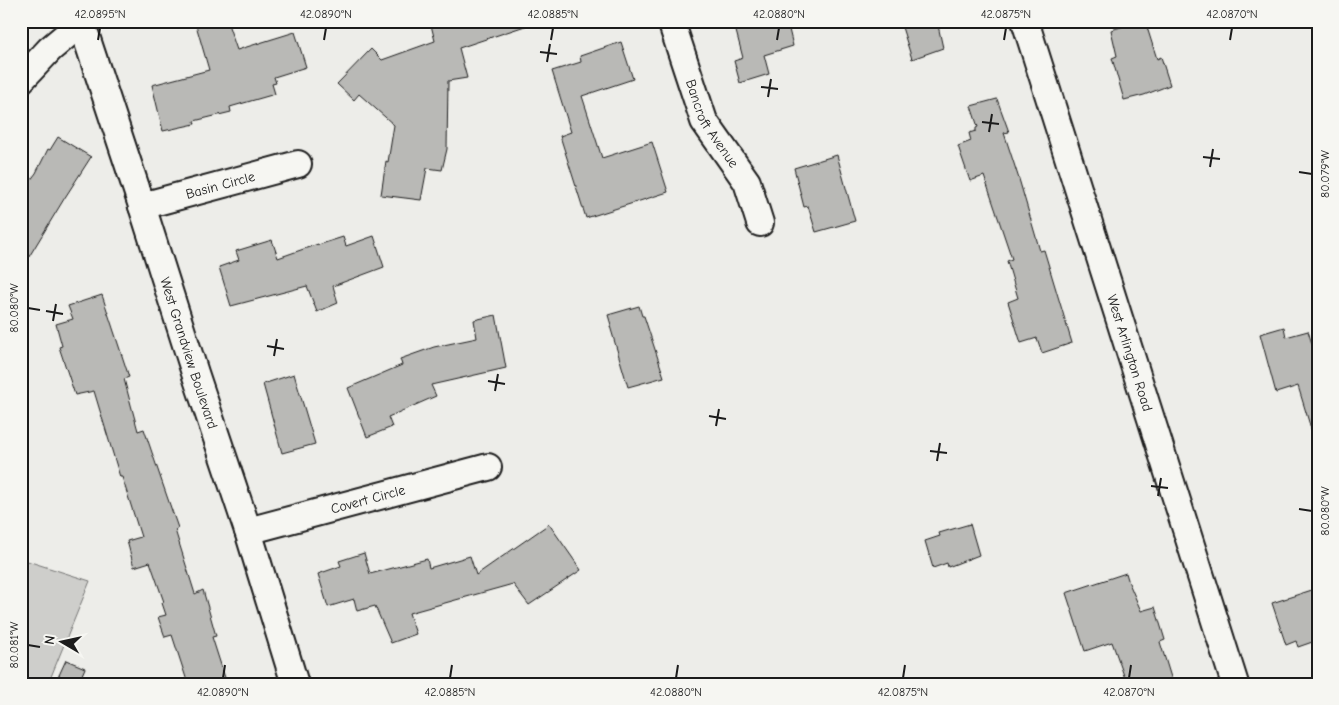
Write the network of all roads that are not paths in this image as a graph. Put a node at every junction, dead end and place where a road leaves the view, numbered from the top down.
1 (671, 21) edge
2 (1025, 21) edge
3 (83, 22) edge
4 (21, 80) edge
5 (298, 164) dead end
6 (142, 206) junction
7 (760, 223) dead end
8 (488, 467) dead end
9 (248, 531) junction
10 (295, 684) edge
11 (1235, 684) edge

1 - 7 street, Bancroft Avenue
2 - 11 street, West Arlington Road
3 - 4 street
3 - 6 street, West Grandview Boulevard
5 - 6 street, Basin Circle
6 - 9 street, West Grandview Boulevard
8 - 9 street, Covert Circle
9 - 10 street, West Grandview Boulevard

